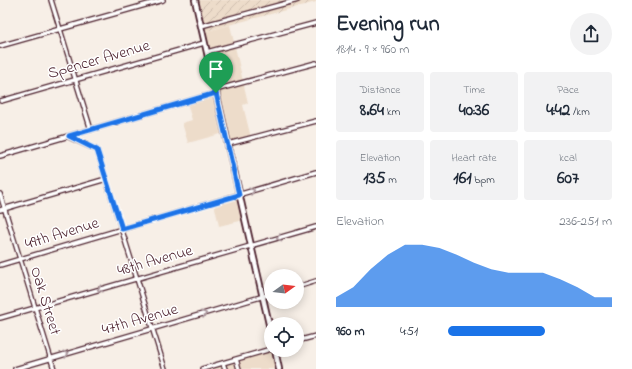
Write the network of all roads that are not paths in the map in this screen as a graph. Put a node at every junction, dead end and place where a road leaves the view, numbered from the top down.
1 (51, 0) edge
2 (163, 0) edge
3 (195, 0) edge
4 (298, 0) edge
5 (316, 23) edge
6 (201, 26) junction
7 (60, 29) junction
8 (204, 43) junction
9 (0, 46) edge
10 (207, 52) junction
11 (316, 63) edge
12 (76, 80) junction
13 (216, 92) junction
14 (1, 101) edge
15 (316, 121) edge
16 (90, 130) junction
17 (69, 136) junction
18 (228, 144) junction
19 (0, 156) edge
20 (316, 172) edge
21 (106, 179) junction
22 (0, 194) edge
23 (239, 195) junction
24 (5, 209) junction
25 (0, 210) edge
26 (316, 227) edge
27 (122, 229) junction
28 (251, 246) junction
29 (20, 259) junction
30 (0, 265) edge
31 (137, 279) junction
32 (316, 281) edge
33 (304, 285) edge
34 (263, 297) junction
35 (35, 308) junction
36 (267, 317) edge
37 (0, 318) edge
38 (152, 328) junction
39 (316, 336) edge
40 (304, 339) edge
41 (264, 351) edge
42 (276, 357) edge
43 (51, 359) junction
44 (236, 359) junction
45 (223, 363) junction
46 (15, 369) edge
47 (54, 369) edge
48 (165, 369) edge
49 (202, 369) edge
50 (225, 369) edge
51 (239, 369) edge
52 (279, 369) edge

1 - 7 street
2 - 7 street
3 - 6 main road
4 - 6 street
5 - 10 street
6 - 8 main road
7 - 9 street
7 - 12 street
8 - 10 main road
8 - 12 street, Spencer Avenue
10 - 13 main road
11 - 13 street
12 - 14 street, Spencer Avenue
12 - 16 street
13 - 16 street
13 - 18 main road
15 - 18 street
16 - 17 street
17 - 19 street
17 - 21 street
18 - 23 main road
23 -> 20 street, 49th Avenue
21 - 24 street
21 - 27 street
22 - 24 street, Oak Street
23 - 27 street, 49th Avenue
23 - 28 main road
24 - 25 street
24 - 29 street, Oak Street
26 -> 28 street, 48th Avenue
27 - 29 street, 49th Avenue
27 - 31 street
28 - 31 street, 48th Avenue
28 - 34 main road
29 - 30 street, 49th Avenue
29 - 35 street, Oak Street
31 -> 35 street, 48th Avenue
31 - 38 street
32 - 33 street
34 - 36 main road
38 -> 34 street, 47th Avenue
35 - 37 street, 48th Avenue
35 - 43 street, Oak Street
43 -> 38 street, 47th Avenue
38 - 48 street
39 - 40 street
41 - 44 street
42 - 52 main road
43 - 46 street, 47th Avenue
43 - 47 street, Oak Street
44 - 45 street
44 - 51 street
45 - 49 street
45 - 50 street

